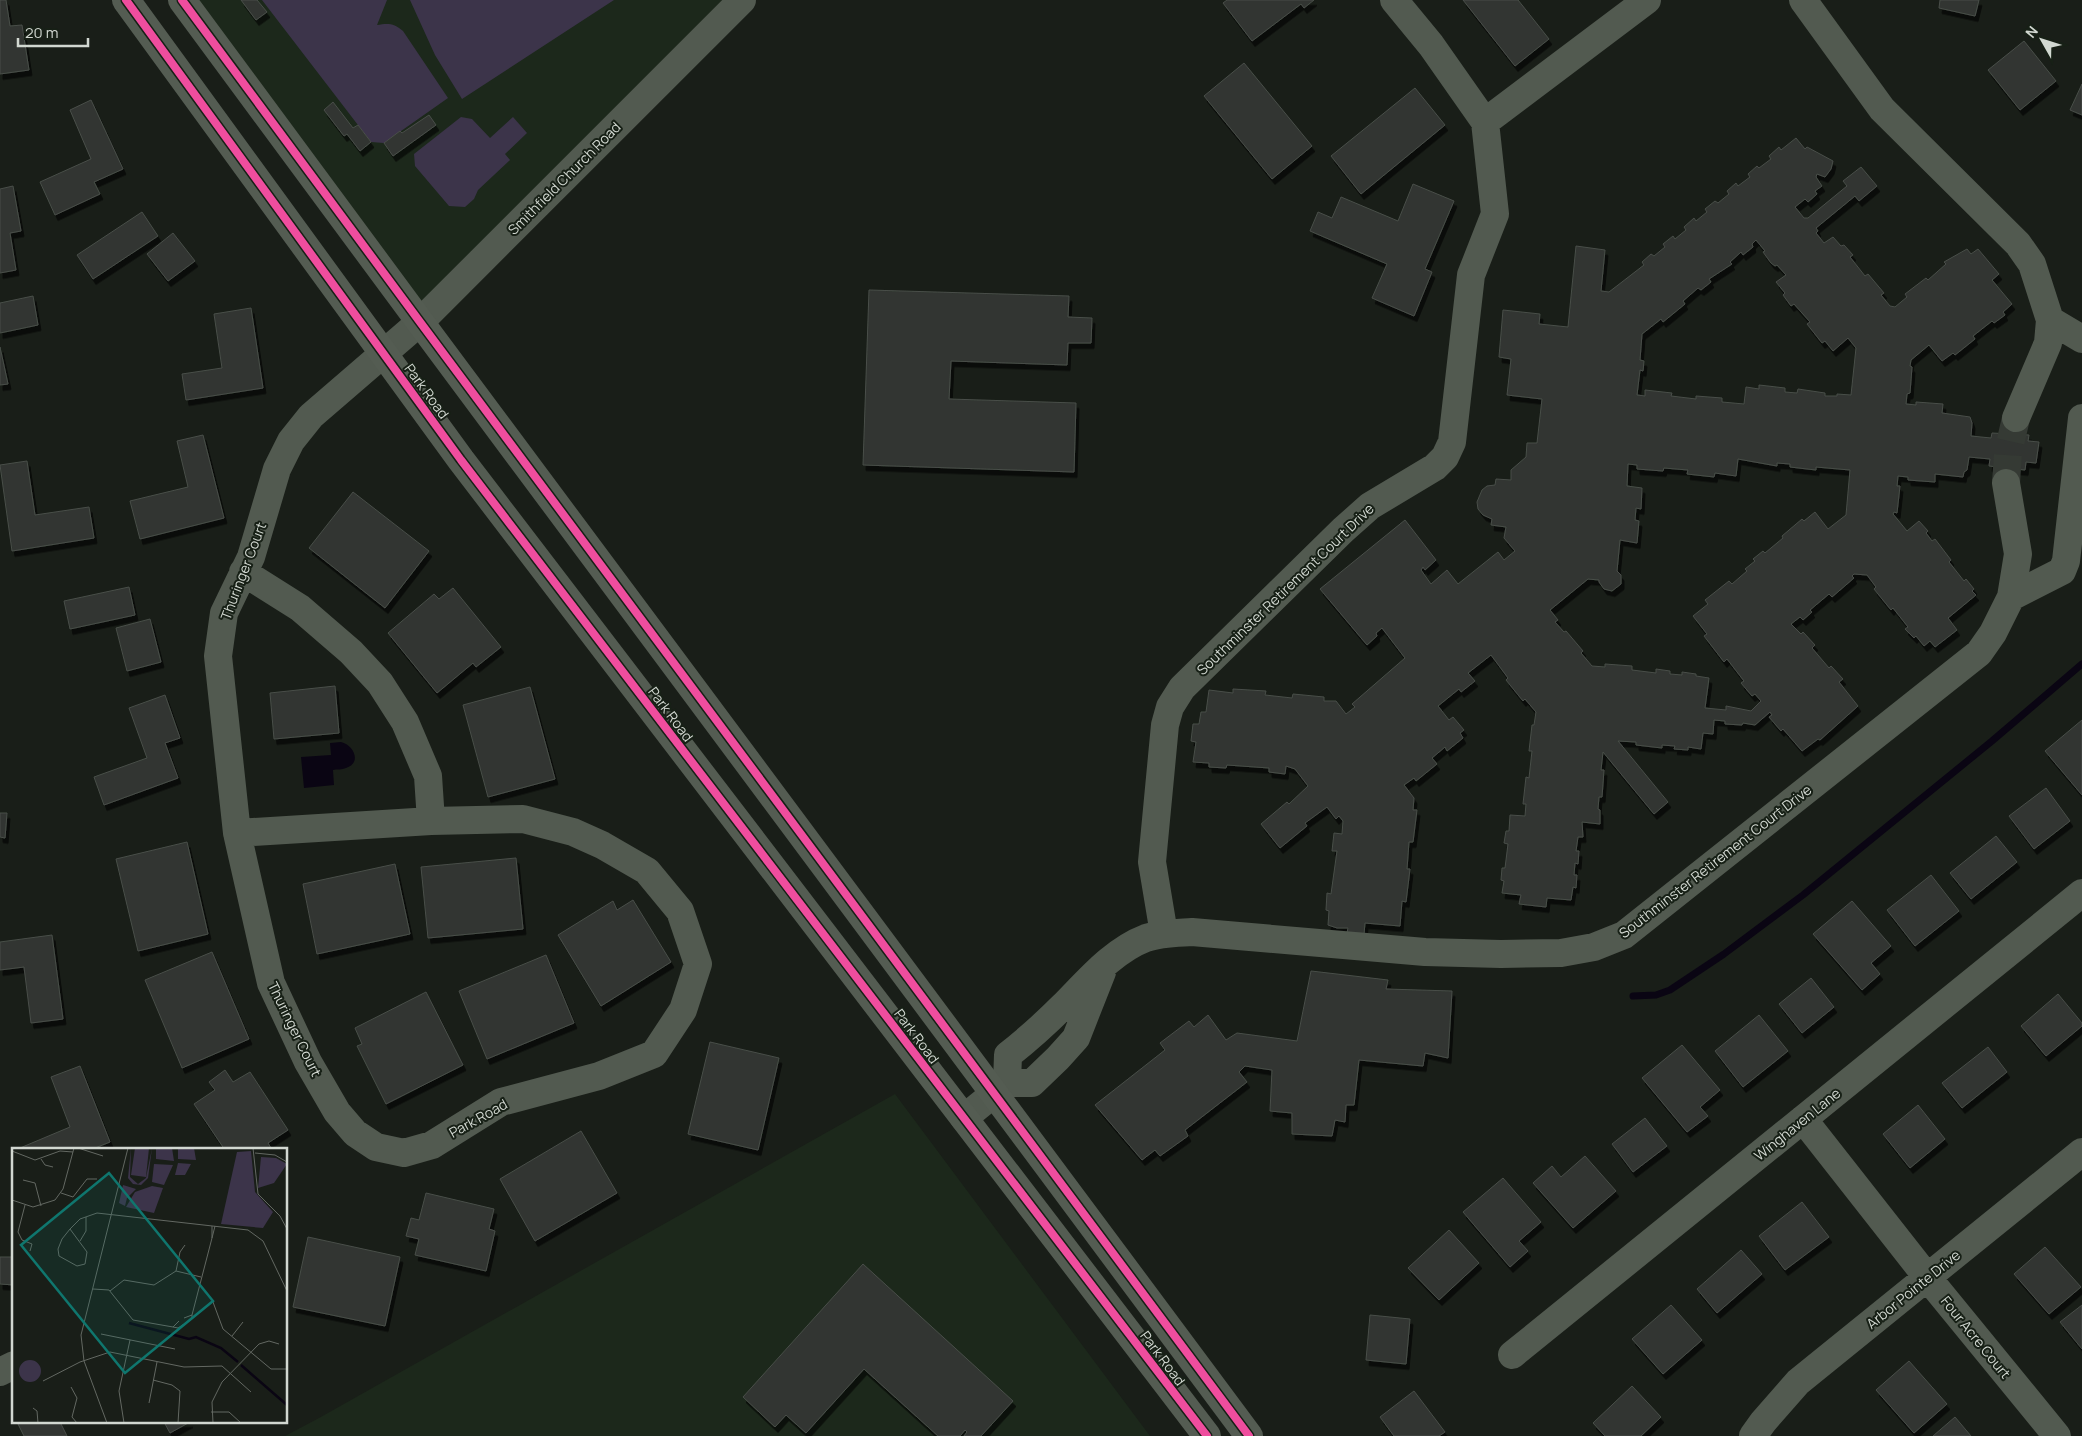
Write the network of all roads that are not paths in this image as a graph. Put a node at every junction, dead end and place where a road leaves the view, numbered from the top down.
1 (126, 0) edge
2 (182, 0) edge
3 (742, 0) edge
4 (1394, 0) edge
5 (1646, 0) edge
6 (1802, 0) edge
7 (1485, 122) junction
8 (2050, 320) junction
9 (420, 322) junction
10 (2082, 339) edge
11 (385, 354) junction
12 (2016, 418) tunnel mouth
13 (2082, 418) edge
14 (2006, 483) tunnel mouth
15 (243, 572) junction
16 (2011, 598) junction
17 (431, 821) junction
18 (237, 833) junction
19 (2082, 893) edge
20 (1164, 934) junction
21 (1105, 964) junction
22 (1000, 1088) junction
23 (964, 1118) junction
24 (1803, 1119) junction
25 (376, 1147) joint
26 (2082, 1152) edge
27 (1927, 1277) junction
28 (1512, 1354) dead end
29 (12, 1366) edge
30 (0, 1372) edge
31 (1207, 1436) edge
32 (1249, 1436) edge
33 (1753, 1436) edge
34 (2057, 1436) edge

1 - 11 main road, Park Road
2 - 9 main road, Park Road
3 - 9 street, Smithfield Church Road
4 - 7 street
5 - 7 street
6 - 8 street
7 - 20 street, Southminster Retirement Court Drive
8 - 10 street
8 - 12 street
9 - 11 street, Smithfield Church Road
9 - 22 main road, Park Road
11 - 15 street, Thuringer Court
11 - 23 main road, Park Road
13 - 16 street
14 - 16 street, Southminster Retirement Court Drive
15 - 17 street
15 - 18 street, Thuringer Court
16 - 20 street, Southminster Retirement Court Drive
17 - 18 street
17 - 25 street, Park Road
18 - 25 street, Thuringer Court
19 - 24 street, Winghaven Lane
20 - 21 street, Southminster Retirement Court Drive
21 - 22 street, Southminster Retirement Court Drive
21 - 22 street
22 - 23 street
22 - 32 main road, Park Road
23 - 31 main road, Park Road
24 - 27 street, Four Acre Court
24 - 28 street, Winghaven Lane
26 - 27 street, Arbor Pointe Drive
27 - 33 street, Arbor Pointe Drive
27 - 34 street, Four Acre Court
29 - 30 street

